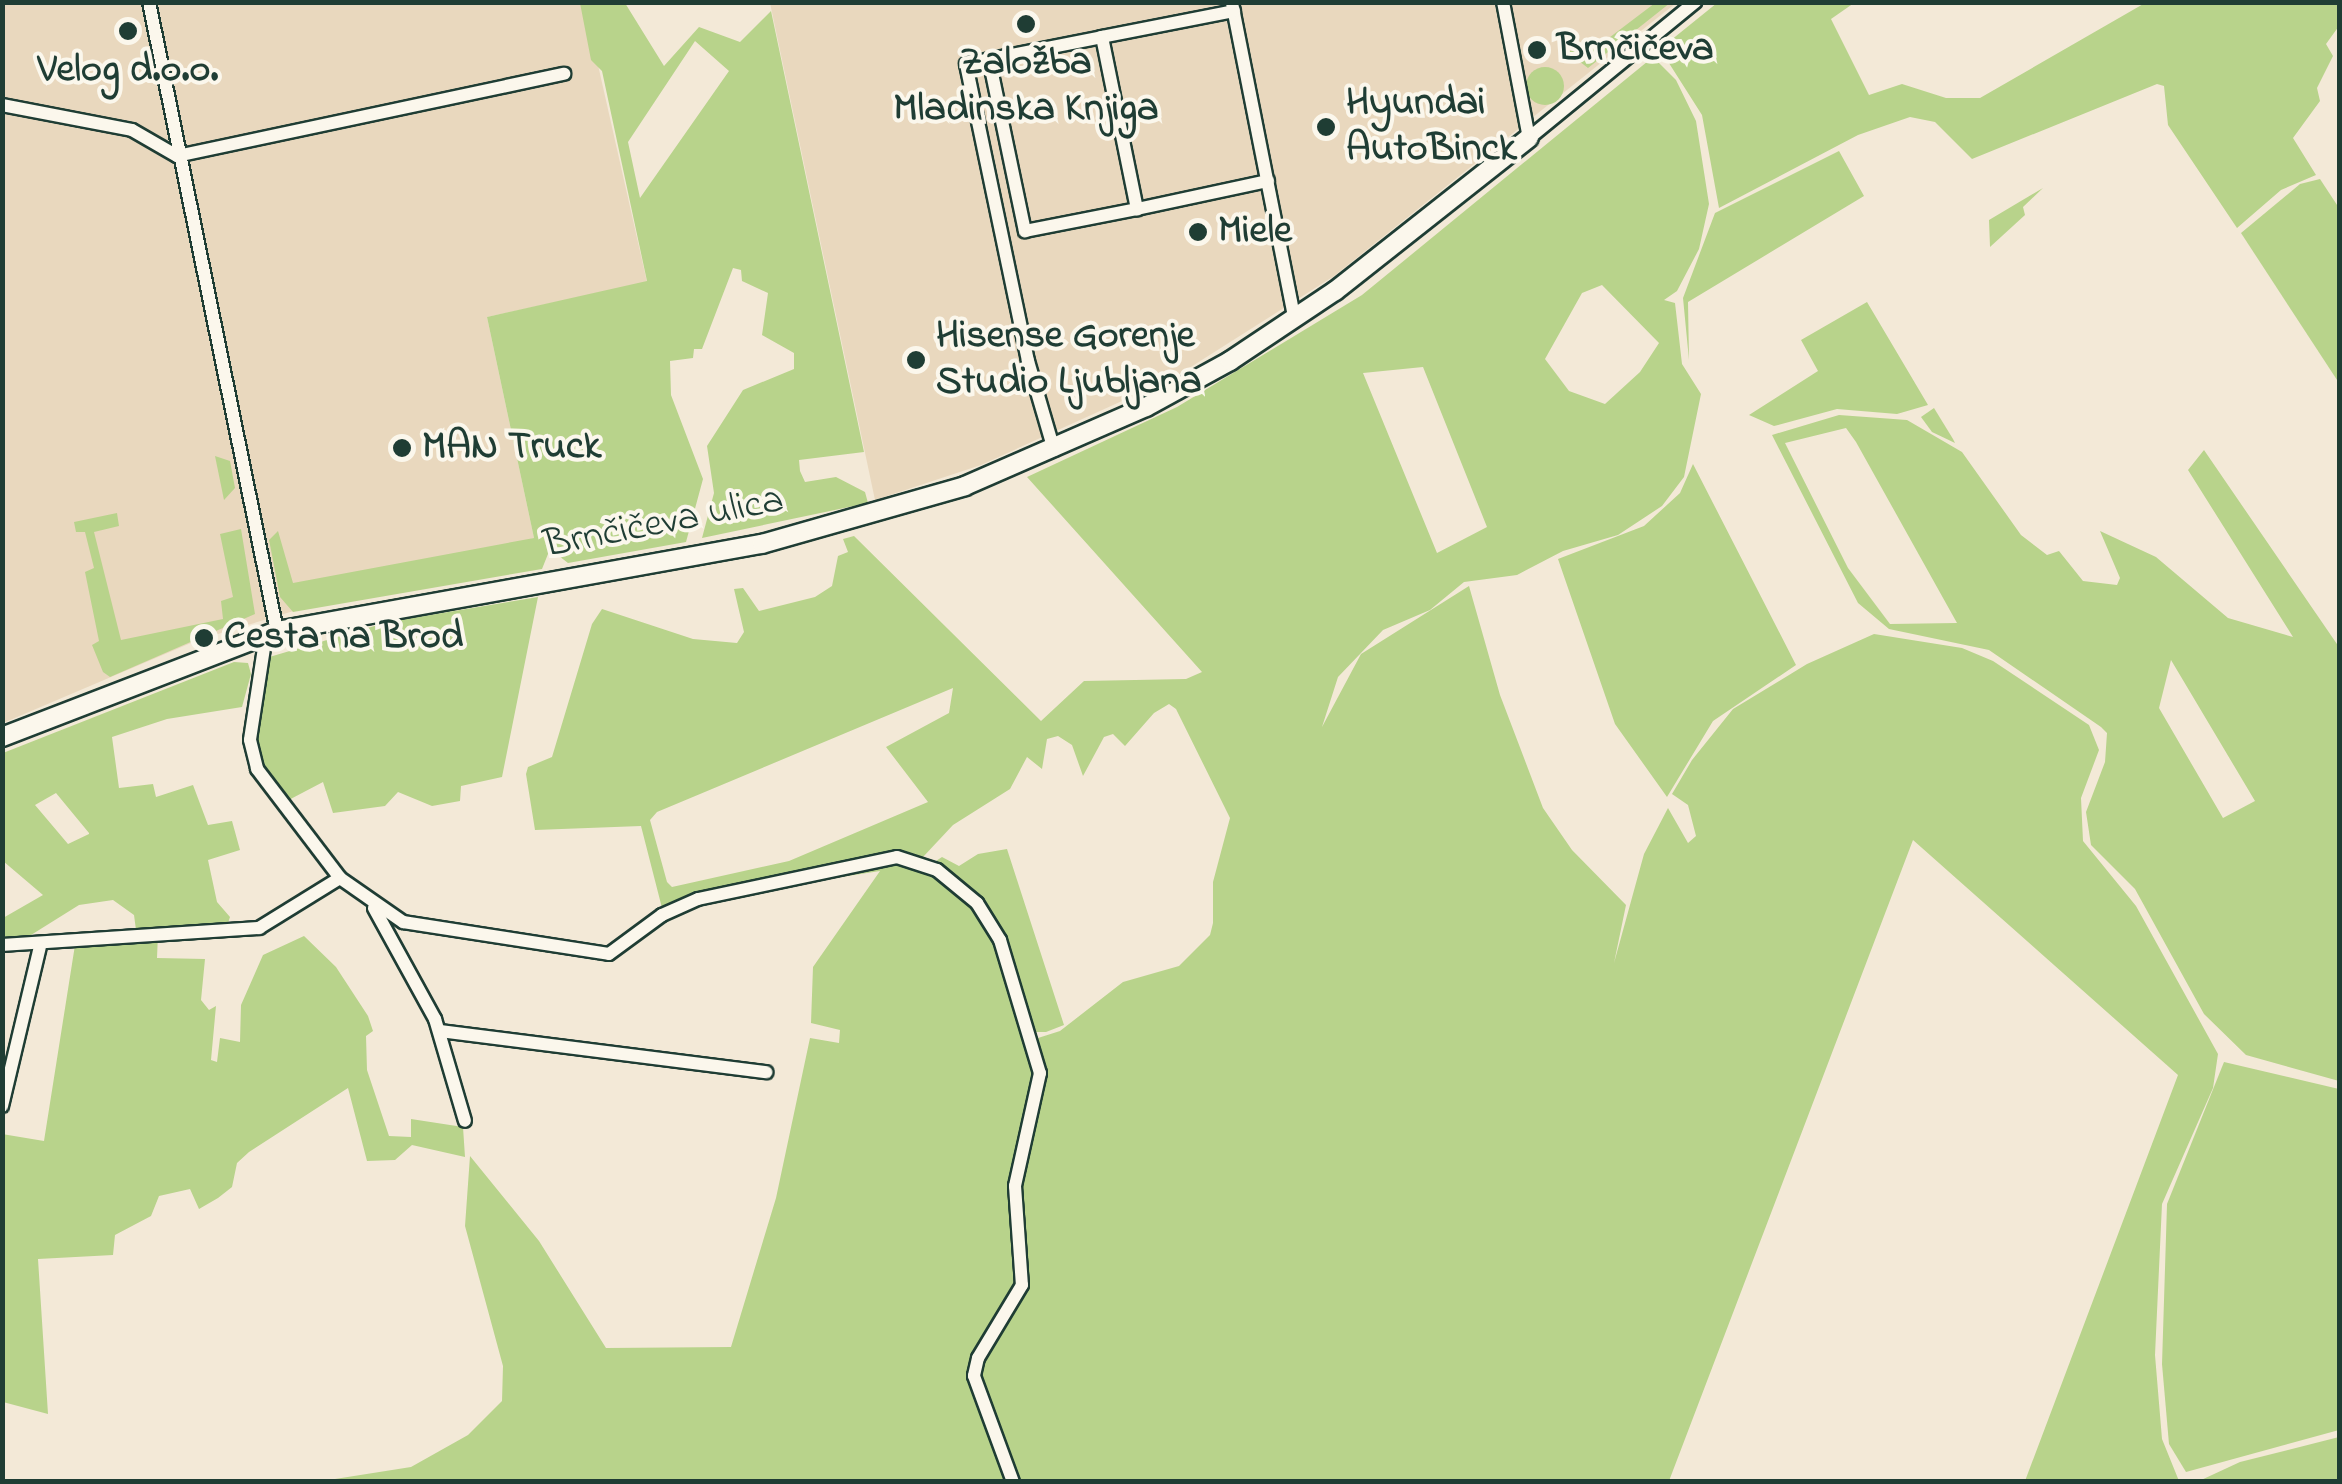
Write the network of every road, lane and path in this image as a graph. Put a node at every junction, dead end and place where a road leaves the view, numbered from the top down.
1 (148, 2) edge
2 (1503, 2) edge
3 (1695, 2) edge
4 (1233, 7) edge
5 (1102, 37) junction
6 (989, 59) junction
7 (564, 74) dead end
8 (2, 105) edge
9 (1529, 138) junction
10 (177, 156) junction
11 (1268, 181) junction
12 (1137, 209) junction
13 (1294, 320) junction
14 (1054, 450) junction
15 (271, 633) junction
16 (2, 737) edge
17 (340, 878) junction
18 (373, 906) junction
19 (2, 945) edge
20 (40, 947) junction
21 (440, 1031) junction
22 (766, 1072) dead end
23 (2, 1106) edge
24 (465, 1122) dead end
25 (1014, 1482) edge

1 - 10 street
2 - 9 street
3 - 9 street, Brnčičeva ulica
4 - 5 street
4 - 11 street
5 - 6 street
5 - 12 street
6 - 12 street
6 - 14 street
7 - 10 street
8 - 10 street
9 - 13 street, Brnčičeva ulica
10 - 15 street
11 - 12 street
11 - 13 street
13 - 14 street, Brnčičeva ulica
14 - 15 street, Brnčičeva ulica
15 - 16 street, Brnčičeva ulica
15 - 17 street
17 - 18 street
17 - 20 street
18 - 21 street
18 - 25 street
19 - 20 street
20 - 23 street
21 - 22 street
21 - 24 street

